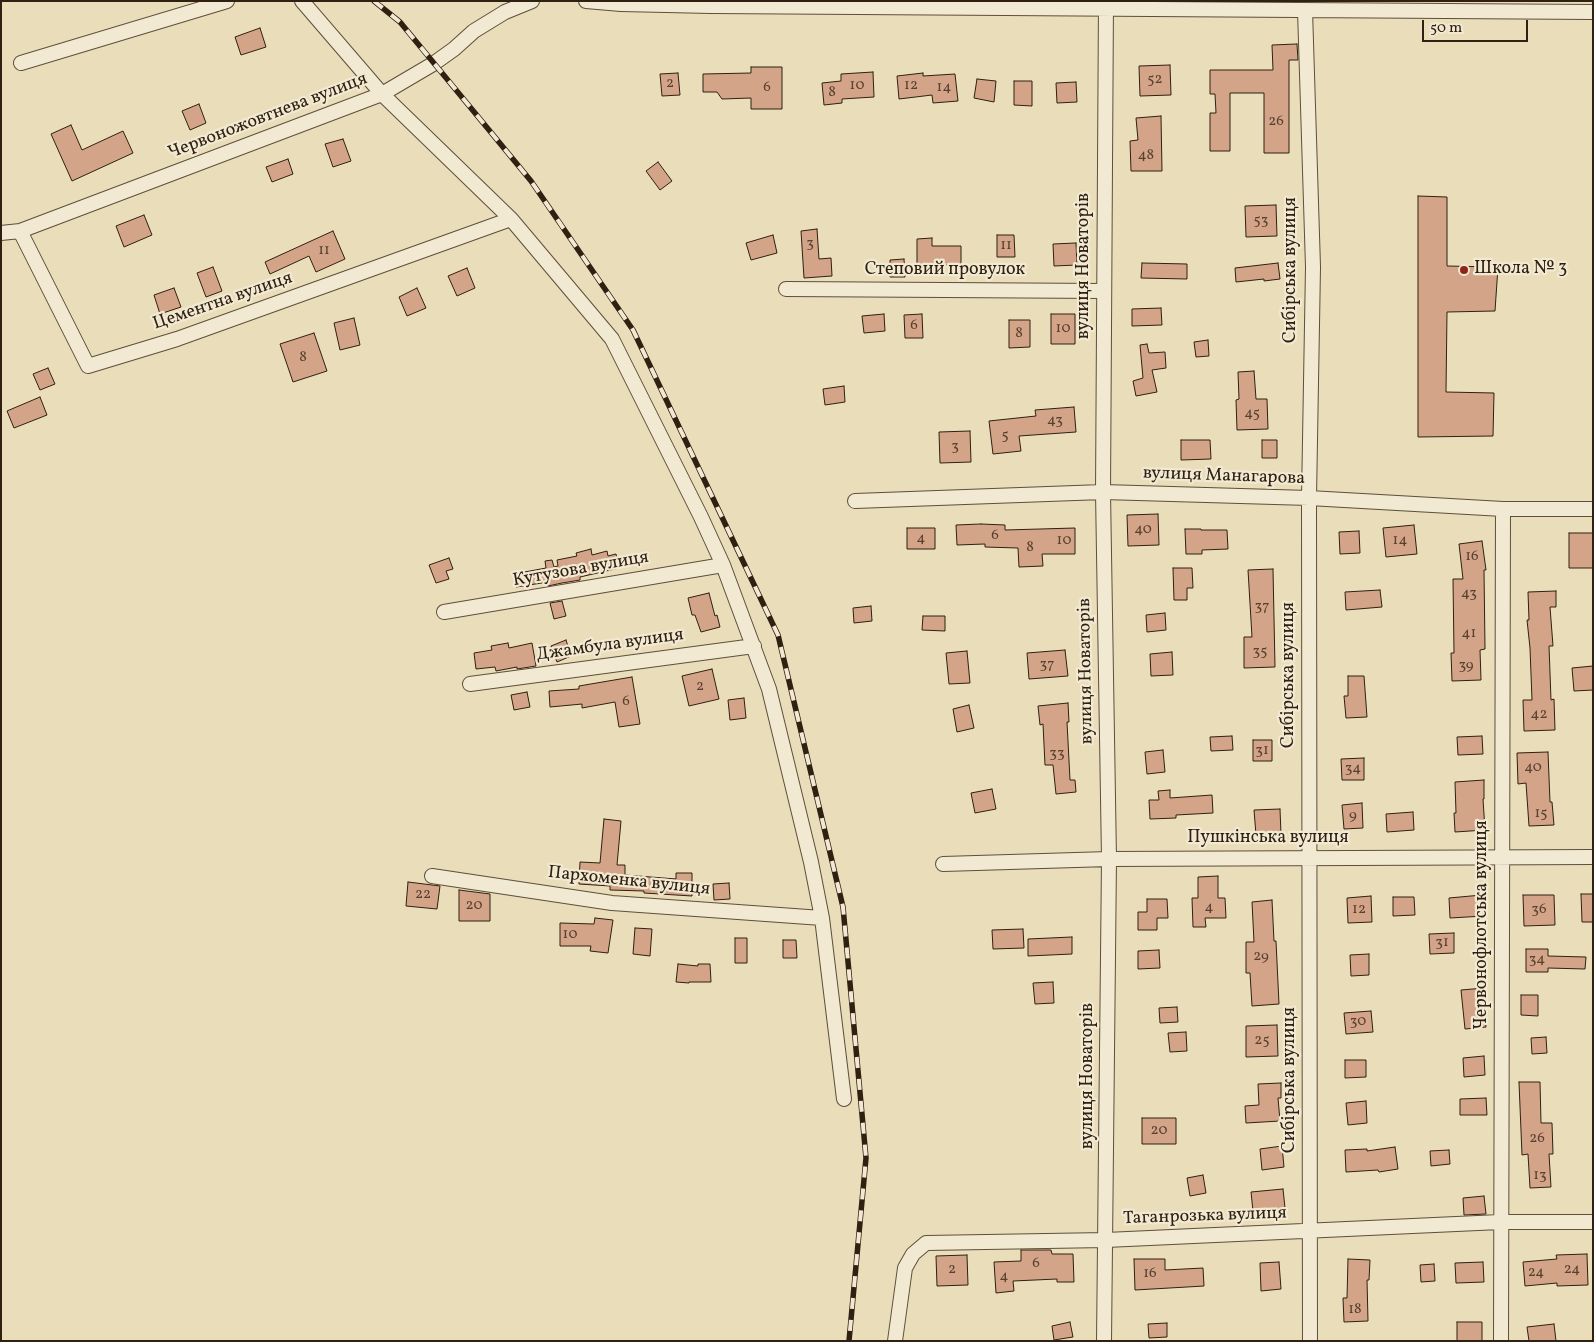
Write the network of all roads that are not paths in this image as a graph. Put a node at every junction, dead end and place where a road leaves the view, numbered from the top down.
1 (227, 1) edge
2 (302, 1) edge
3 (532, 1) edge
4 (586, 1) edge
5 (1106, 4) edge
6 (1345, 6) edge
7 (1305, 10) junction
8 (1593, 12) edge
9 (21, 63) dead end
10 (382, 94) junction
11 (511, 219) junction
12 (20, 231) junction
13 (1, 233) edge
14 (786, 289) dead end
15 (1103, 291) junction
16 (1103, 492) junction
17 (1309, 498) junction
18 (855, 501) dead end
19 (1503, 509) junction
20 (1593, 510) edge
21 (723, 565) junction
22 (444, 612) dead end
23 (754, 646) junction
24 (470, 684) dead end
25 (1593, 857) edge
26 (1309, 858) junction
27 (1503, 858) junction
28 (1109, 859) junction
29 (943, 864) dead end
30 (432, 876) dead end
31 (822, 918) junction
32 (844, 1099) dead end
33 (1500, 1222) junction
34 (1593, 1222) edge
35 (1310, 1232) junction
36 (1106, 1240) junction
37 (895, 1341) edge
38 (1104, 1341) edge
39 (1310, 1341) edge
40 (1501, 1341) edge

1 - 9 street
2 - 10 street
3 - 10 street, Червоножовтнева вулиця
4 - 5 street
5 - 7 street
5 - 15 street, вулиця Новаторів
6 - 7 street
6 - 8 street
7 - 17 street, Сибірська вулиця
10 - 11 street
10 - 12 street, Червоножовтнева вулиця
11 - 12 street, Цементна вулиця
11 - 21 street
12 - 13 street, Червоножовтнева вулиця
14 - 15 street, Степовий провулок
15 - 16 street, вулиця Новаторів
16 - 17 street, вулиця Манагарова
16 - 18 street, вулиця Манагарова
16 - 28 street, вулиця Новаторів
17 - 19 street, вулиця Манагарова
17 - 26 street, Сибірська вулиця
19 - 20 street, вулиця Манагарова
19 - 27 street, Червонофлотська вулиця
21 - 22 street, Кутузова вулиця
21 - 23 street
23 - 24 street, Джамбула вулиця
23 - 31 street
25 - 27 street, Пушкінська вулиця
26 - 27 street, Пушкінська вулиця
26 - 28 street, Пушкінська вулиця
26 - 35 street, Сибірська вулиця
27 - 33 street, Червонофлотська вулиця
28 - 29 street, Пушкінська вулиця
28 - 36 street, вулиця Новаторів
30 - 31 street, Пархоменка вулиця
31 - 32 street
33 - 34 street, Таганрозька вулиця
33 - 35 street, Таганрозька вулиця
33 - 40 street, Червонофлотська вулиця
35 - 36 street, Таганрозька вулиця
35 - 39 street, Сибірська вулиця
36 - 37 street, Таганрозька вулиця
36 - 38 street, вулиця Новаторів

